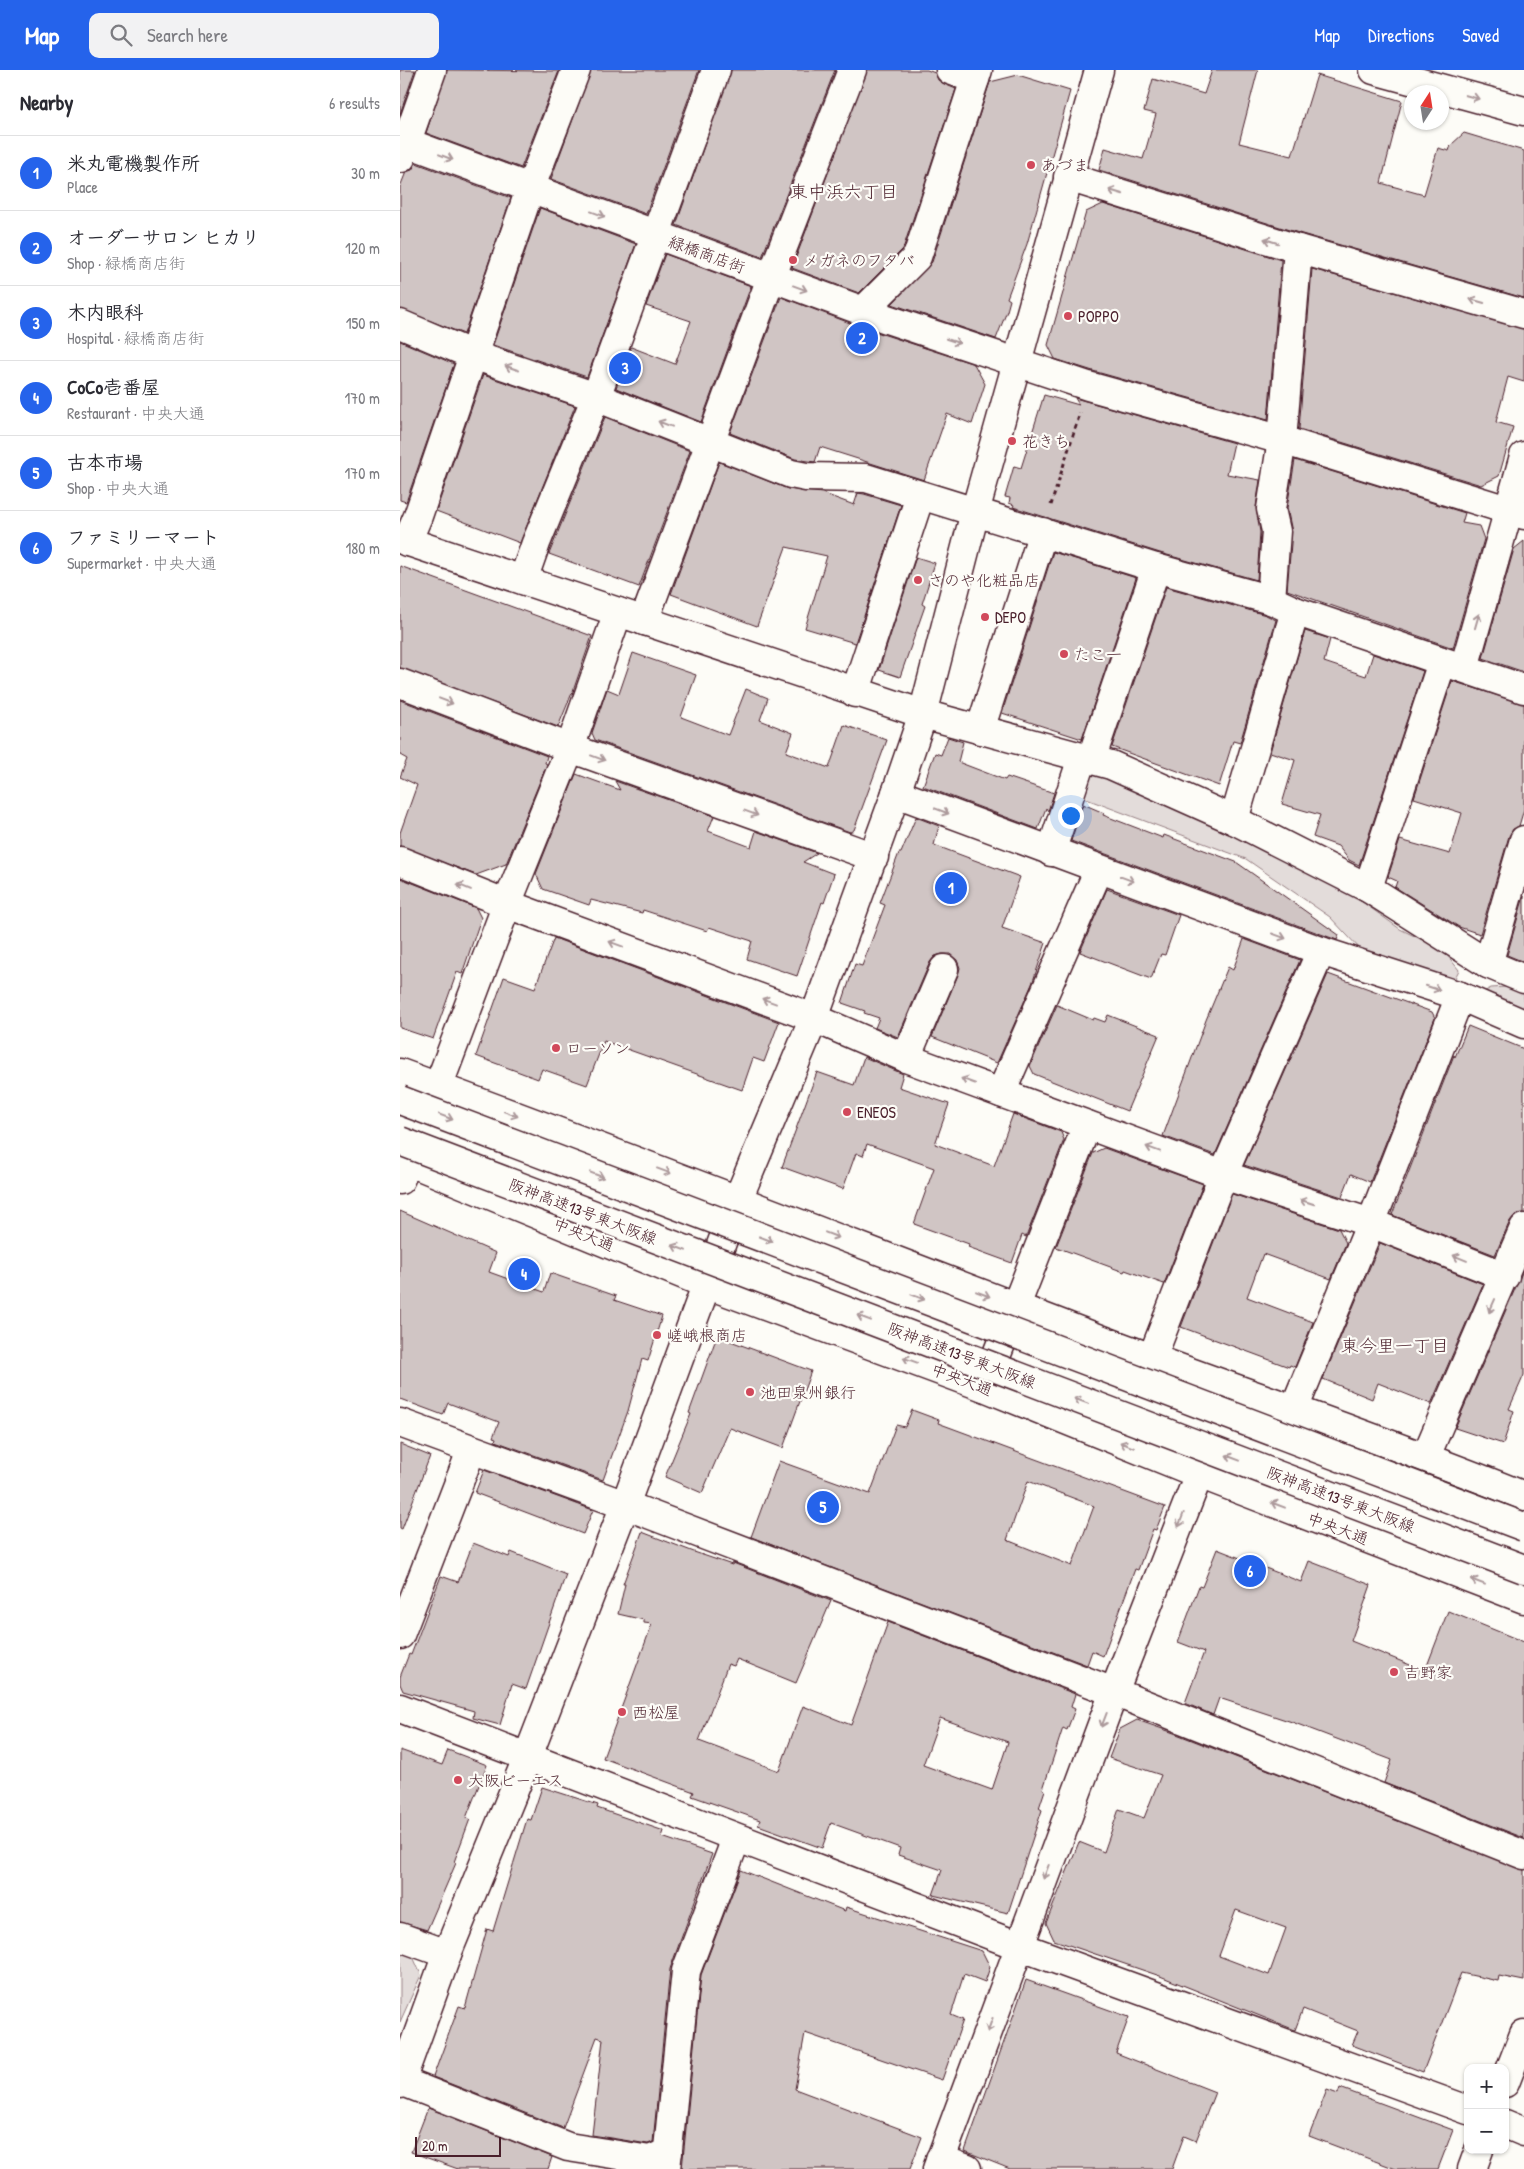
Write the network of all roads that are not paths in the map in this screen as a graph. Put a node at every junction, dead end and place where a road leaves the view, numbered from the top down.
1 (432, 70) edge
2 (576, 70) edge
3 (716, 70) edge
4 (852, 70) edge
5 (1099, 70) edge
6 (1374, 70) edge
7 (968, 73) edge
8 (1524, 111) edge
9 (402, 147) edge
10 (1068, 177) junction
11 (530, 189) junction
12 (656, 236) junction
13 (1298, 249) junction
14 (771, 278) junction
15 (863, 311) junction
16 (1524, 314) edge
17 (400, 324) edge
18 (473, 354) junction
19 (1016, 362) junction
20 (596, 397) junction
21 (1282, 440) junction
22 (710, 441) junction
23 (1524, 456) edge
24 (920, 496) junction
25 (974, 512) junction
26 (1516, 513) edge
27 (1043, 532) junction
28 (404, 540) edge
29 (1156, 568) junction
30 (523, 580) junction
31 (1271, 600) junction
32 (618, 612) junction
33 (1295, 612) junction
34 (644, 621) junction
35 (1453, 665) junction
36 (400, 684) edge
37 (1524, 689) edge
38 (855, 693) junction
39 (923, 714) junction
40 (980, 730) junction
41 (570, 748) junction
42 (1087, 759) junction
43 (896, 793) junction
44 (1234, 820) junction
45 (1524, 840) edge
46 (1051, 852) junction
47 (874, 857) junction
48 (400, 861) edge
49 (1099, 869) junction
50 (1368, 888) junction
51 (507, 904) junction
52 (1321, 951) junction
53 (1488, 964) junction
54 (944, 969) dead end
55 (1524, 979) edge
56 (1460, 996) junction
57 (814, 1018) junction
58 (1524, 1024) edge
59 (906, 1058) junction
60 (400, 1073) edge
61 (438, 1087) junction
62 (1001, 1093) junction
63 (400, 1100) edge
64 (1087, 1125) junction
65 (402, 1160) edge
66 (1223, 1175) junction
67 (738, 1199) junction
68 (1371, 1223) junction
69 (1524, 1228) edge
70 (1505, 1276) junction
71 (706, 1284) junction
72 (1017, 1306) junction
73 (1152, 1358) junction
74 (984, 1387) junction
75 (1294, 1409) junction
76 (400, 1423) edge
77 (471, 1451) junction
78 (1426, 1456) junction
79 (1199, 1474) junction
80 (1524, 1496) edge
81 (625, 1506) junction
82 (1524, 1527) edge
83 (1524, 1569) edge
84 (1524, 1599) edge
85 (400, 1636) edge
86 (1114, 1692) junction
87 (400, 1708) edge
88 (528, 1756) junction
89 (736, 1839) junction
90 (1524, 1855) edge
91 (400, 1936) edge
92 (1019, 1946) junction
93 (447, 1954) junction
94 (1524, 2034) edge
95 (1509, 2073) edge
96 (400, 2082) edge
97 (1465, 2109) edge
98 (1509, 2126) edge
99 (1524, 2132) edge
100 (1478, 2154) edge
101 (667, 2160) edge
102 (938, 2164) edge
103 (967, 2169) edge
104 (1472, 2169) edge

1 - 9 main road
2 - 11 main road
3 - 12 main road
4 - 14 main road
5 - 10 main road
6 -> 8 main road
7 - 15 main road
9 -> 11 main road, 緑橋商店街
13 -> 10 main road
10 - 19 main road
11 -> 12 main road, 緑橋商店街
11 - 18 main road
12 - 14 main road, 緑橋商店街
12 - 20 main road
16 -> 13 main road
13 - 21 main road
14 -> 15 main road, 緑橋商店街
14 - 22 main road
15 -> 19 main road, 緑橋商店街
17 - 18 main road
20 -> 18 main road
18 - 28 main road
19 - 21 main road, 緑橋商店街
19 - 25 main road
22 -> 20 main road
20 - 30 main road
21 - 26 main road, 緑橋商店街
21 - 31 main road
22 - 24 main road
22 - 34 main road
23 - 26 main road
24 - 25 main road
24 - 38 main road
25 - 27 main road
25 - 39 main road
35 -> 26 main road
27 - 29 main road
27 - 40 main road
28 - 30 main road
29 - 31 main road
29 - 42 main road
30 - 32 main road
31 - 33 main road
32 - 34 main road
32 - 41 main road
33 - 35 main road
33 - 44 main road
34 - 38 main road
35 - 37 main road
35 - 50 main road
36 -> 41 main road
38 - 39 main road
39 - 40 main road
39 - 43 main road
40 - 42 main road
41 -> 47 main road
41 - 51 main road
42 - 44 main road
42 - 46 main road
43 -> 46 main road
43 - 47 main road
44 - 50 main road
45 - 53 main road
46 - 49 main road
47 - 57 main road
51 -> 48 main road
49 -> 52 main road
49 - 62 main road
50 - 53 main road
57 -> 51 main road
51 - 61 main road
52 -> 56 main road
52 - 66 main road
53 - 55 main road
54 - 59 main road
56 - 58 main road
56 - 68 main road
57 - 59 main road
57 - 67 main road
62 -> 59 main road
60 - 61 main road
61 -> 67 main road
62 - 64 main road
63 -> 82 main road, bridge
66 -> 64 main road
64 - 72 main road
65 - 71 main road, 中央大通
83 -> 65 main road, 阪神高速13号東大阪線, bridge
68 -> 66 main road
66 - 73 main road
67 - 71 main road
67 -> 72 main road
70 -> 68 main road
68 - 75 main road
69 - 70 main road
70 -> 78 main road
74 -> 71 main road, 中央大通
71 - 81 main road
72 - 73 main road
72 - 74 main road
73 - 75 main road
79 -> 74 main road, 中央大通
75 - 78 main road
76 - 77 main road
77 - 81 main road
77 - 85 main road
78 - 80 main road
84 -> 79 main road, 中央大通
79 -> 86 main road
81 - 86 main road
81 - 88 main road
86 - 90 main road
86 -> 92 main road
87 - 88 main road
88 - 89 main road
88 - 93 main road
89 - 92 main road
89 - 101 main road
91 - 93 main road
92 - 97 main road
92 -> 102 main road
93 - 96 main road
94 - 95 main road
96 - 101 main road
98 - 99 main road
100 - 104 main road
102 - 103 main road

